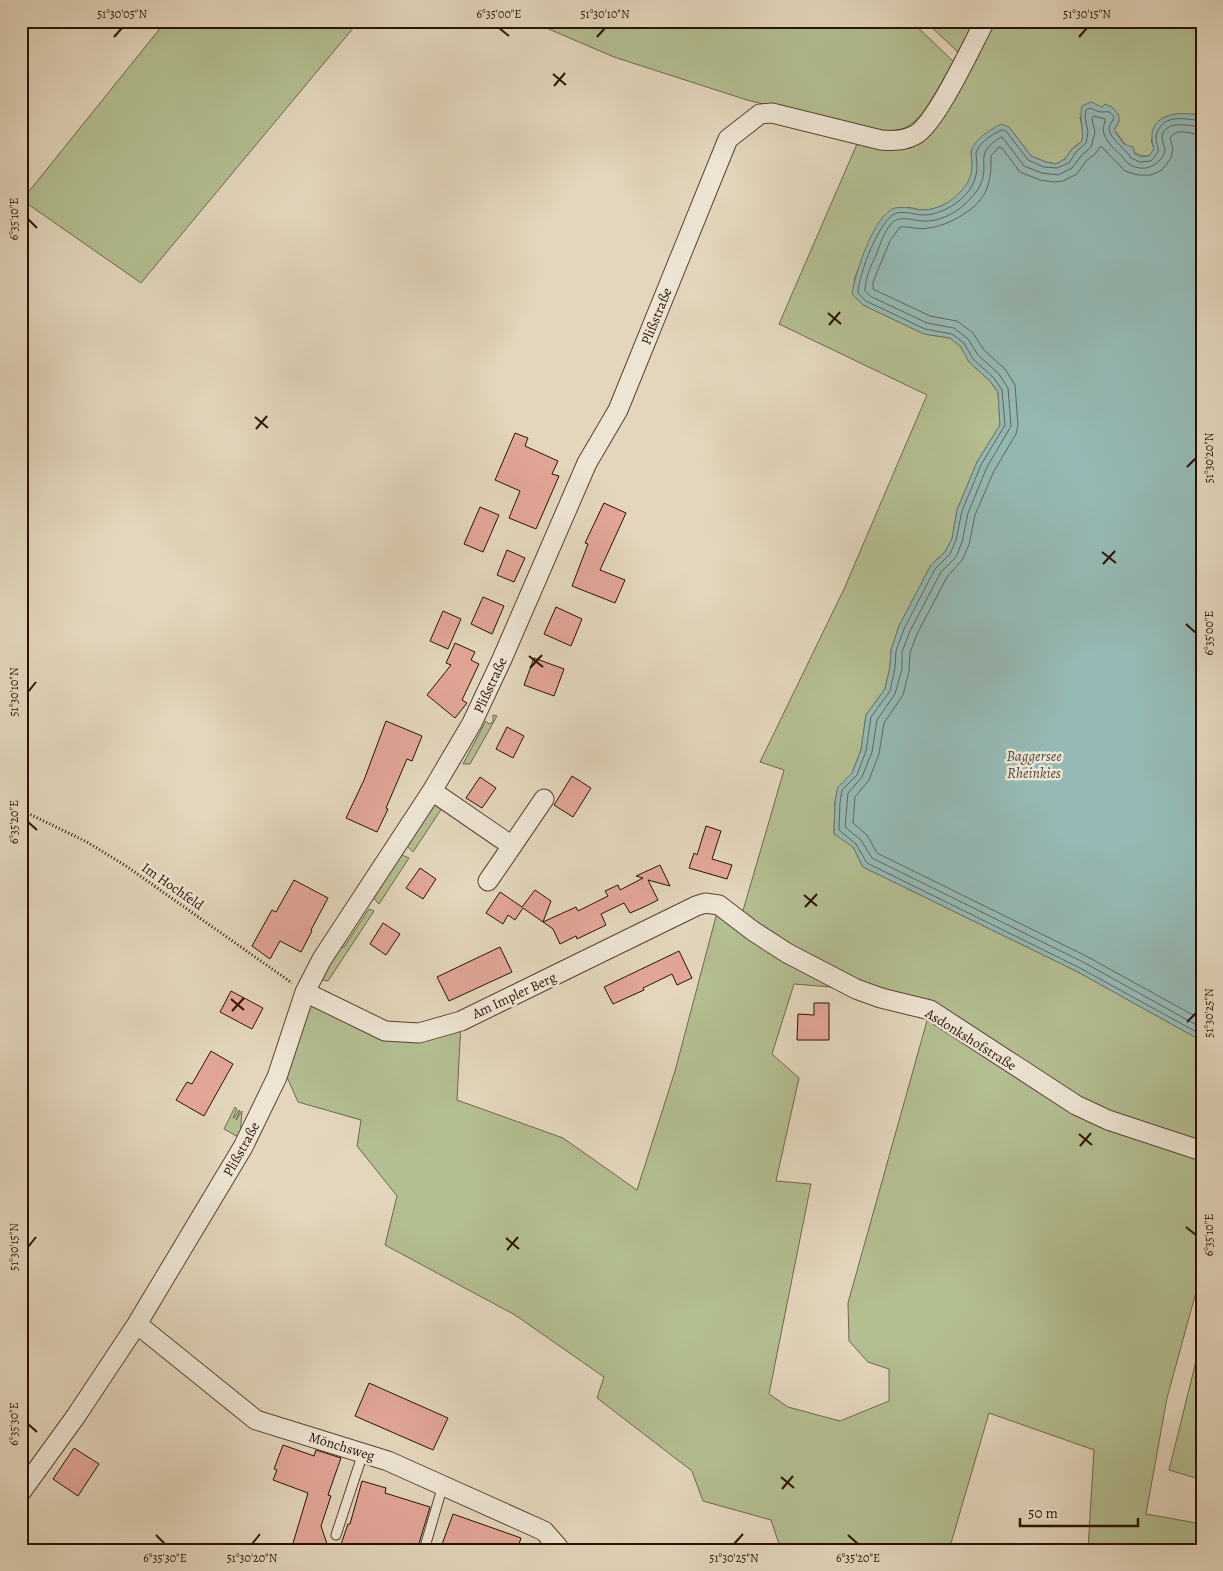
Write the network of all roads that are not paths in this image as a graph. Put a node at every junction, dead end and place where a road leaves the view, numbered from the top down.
1 (985, 21) edge
2 (432, 791) junction
3 (544, 799) dead end
4 (512, 846) junction
5 (488, 881) dead end
6 (719, 905) joint
7 (305, 992) junction
8 (1202, 1151) edge
9 (136, 1324) junction
10 (363, 1453) junction
11 (443, 1485) junction
12 (21, 1492) edge
13 (336, 1535) dead end
14 (424, 1550) edge
15 (559, 1550) edge

1 - 2 street, Plißstraße
2 - 4 street
2 - 7 street, Plißstraße
3 - 4 street
4 - 5 street
6 - 7 street, Am Impler Berg
6 - 8 street, Asdonkshofstraße
7 - 9 street, Plißstraße
9 - 10 street, Mönchsweg
9 - 12 street, Plißstraße
10 - 11 street, Mönchsweg
10 - 13 lane
11 - 14 lane
11 - 15 street, Mönchsweg

